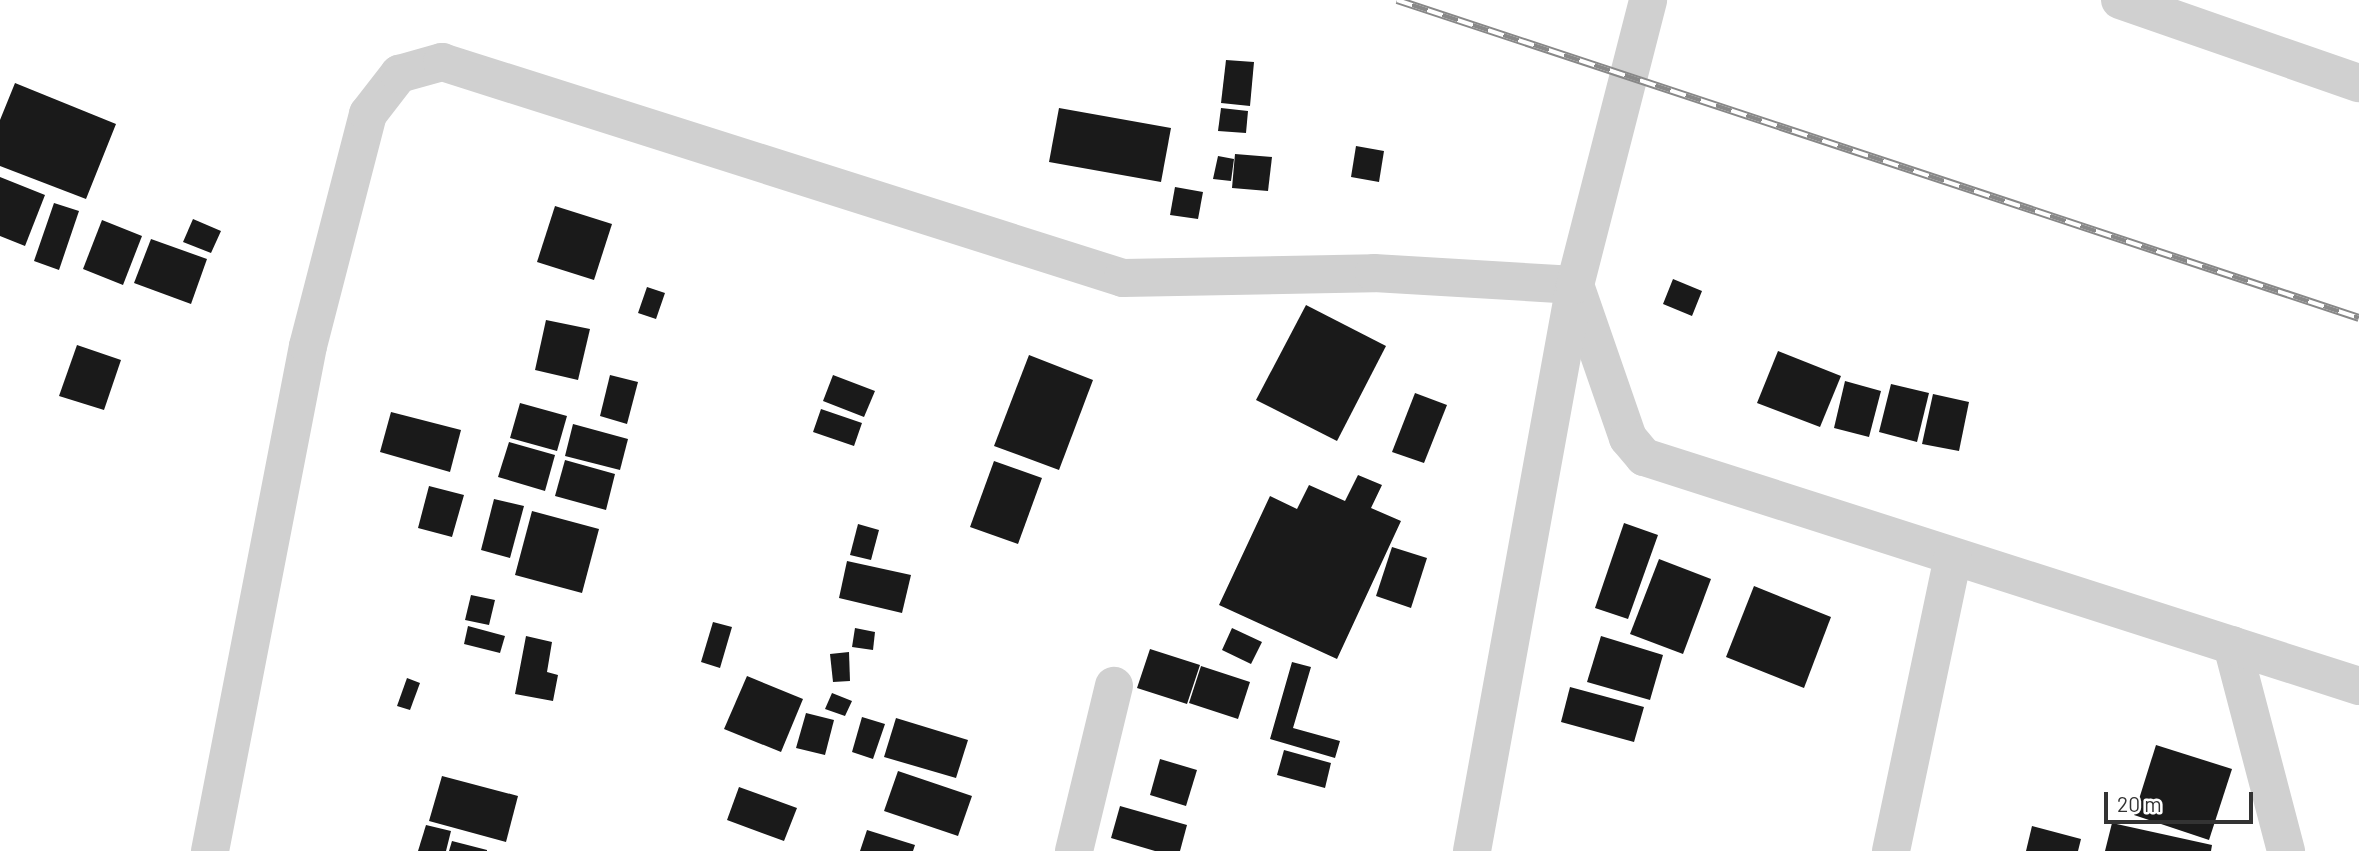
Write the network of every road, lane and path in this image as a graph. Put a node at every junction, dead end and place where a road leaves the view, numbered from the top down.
1 (1648, 0) edge
2 (2120, 0) edge
3 (2359, 83) edge
4 (1575, 285) junction
5 (1953, 557) junction
6 (2231, 645) junction
7 (1114, 685) dead end
8 (2359, 686) edge
9 (210, 851) edge
10 (1074, 851) edge
11 (1472, 851) edge
12 (1891, 851) edge
13 (2286, 851) edge

1 - 4 street
2 - 3 street
4 - 5 street
4 - 9 street
4 - 11 street
5 - 6 street
5 - 12 street
6 - 8 street
6 - 13 street
7 - 10 street

